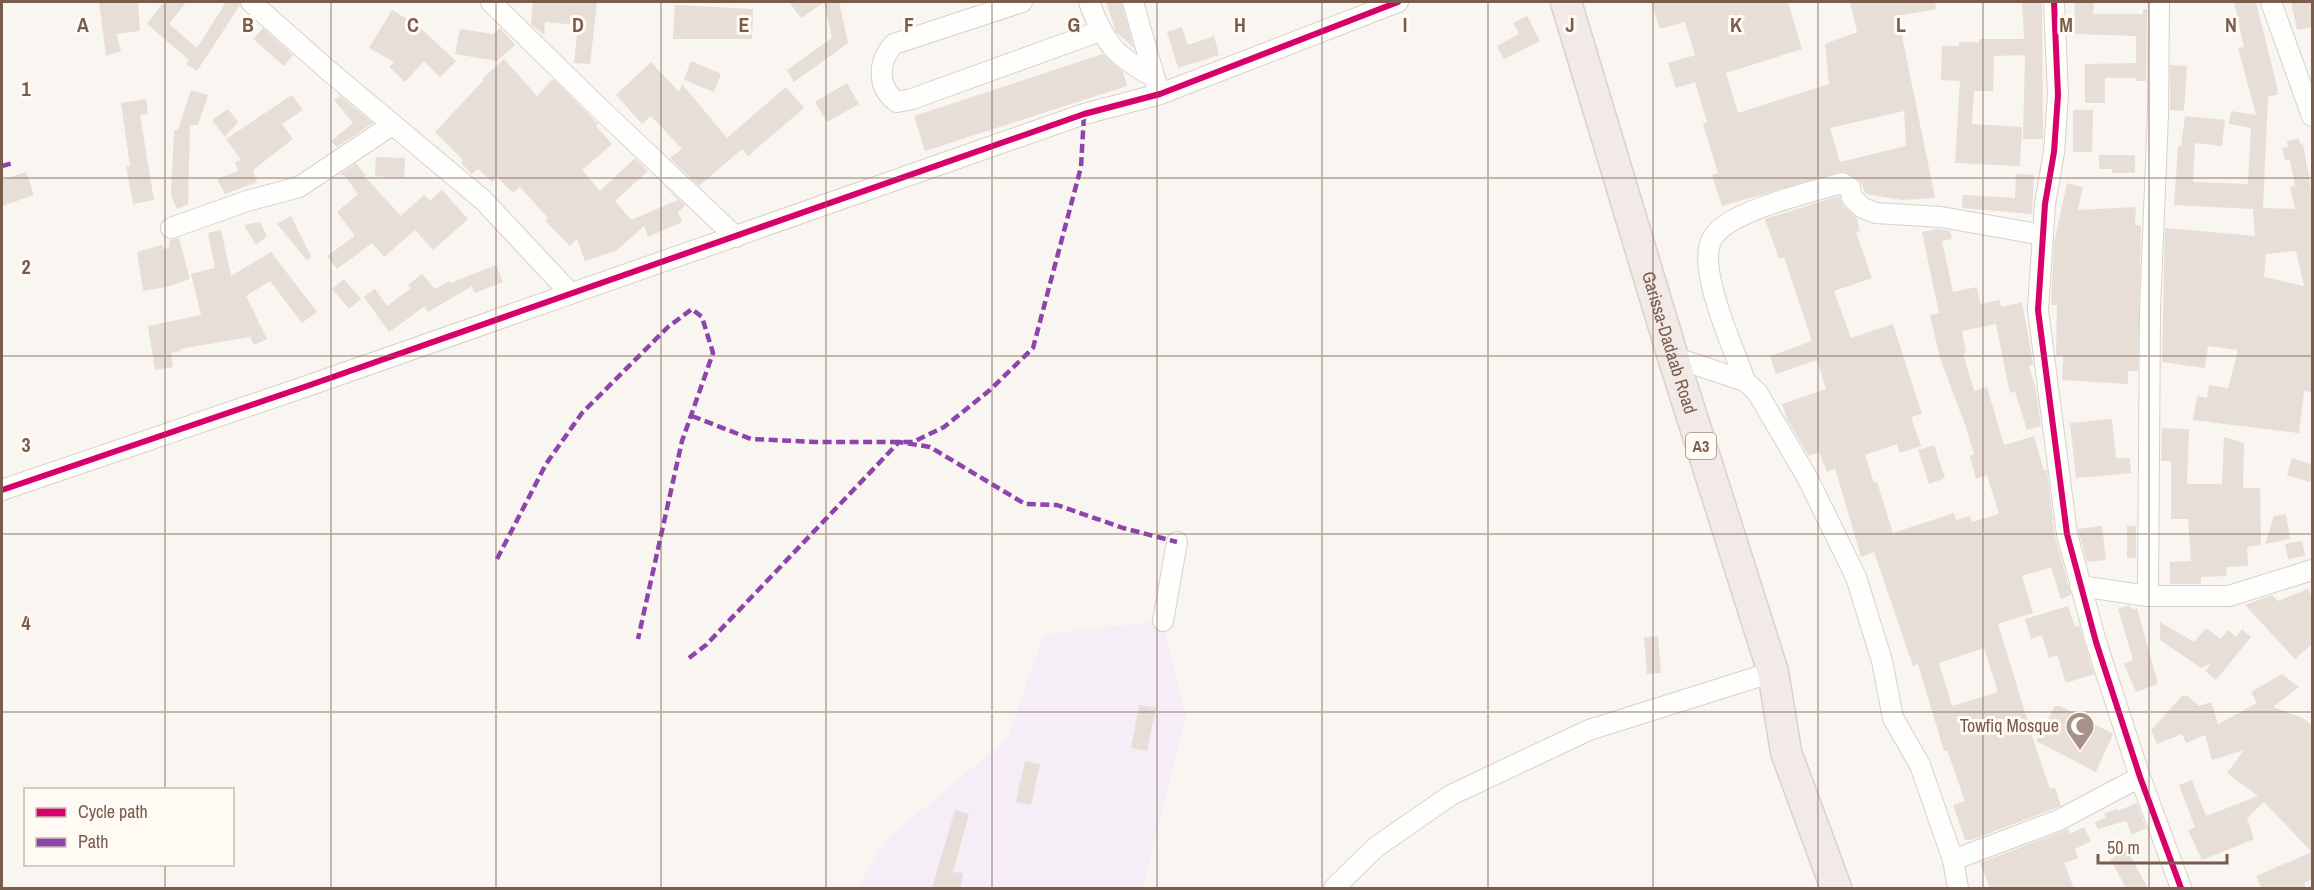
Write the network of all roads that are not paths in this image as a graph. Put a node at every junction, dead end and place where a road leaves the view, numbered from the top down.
1 (251, 2) edge
2 (491, 2) edge
3 (1022, 2) edge
4 (1089, 2) edge
5 (1133, 2) edge
6 (1398, 2) edge
7 (1566, 2) edge
8 (2054, 2) edge
9 (2159, 2) edge
10 (2271, 2) edge
11 (1100, 31) junction
12 (1157, 86) junction
13 (2313, 116) edge
14 (392, 125) junction
15 (171, 228) dead end
16 (2043, 235) junction
17 (736, 237) junction
18 (571, 294) junction
19 (1673, 357) junction
20 (1744, 381) junction
21 (2, 490) edge
22 (1177, 542) dead end
23 (2313, 570) edge
24 (2080, 586) junction
25 (2148, 596) junction
26 (1164, 621) dead end
27 (1773, 672) junction
28 (2140, 777) junction
29 (1953, 860) junction
30 (1334, 888) edge
31 (1836, 888) edge
32 (1958, 888) edge
33 (2181, 888) edge

1 - 14 street
2 - 17 street
3 - 11 street
4 - 11 street
5 - 12 street
6 - 12 street
7 - 19 highway, Garissa-Dadaab Road / A3
8 - 16 street
9 - 25 street
10 - 13 street
11 - 12 street
12 - 17 street
14 - 15 street
14 - 18 street
16 - 20 street
16 - 24 street
17 - 18 street
18 - 21 street
19 - 20 street
19 - 27 highway, Garissa-Dadaab Road / A3
20 - 29 street
22 - 26 street
23 - 25 street
24 - 25 street
24 - 28 street
27 - 30 street
27 - 31 highway, Garissa-Dadaab Road / A3
28 - 29 street
28 - 33 street
29 - 32 street

